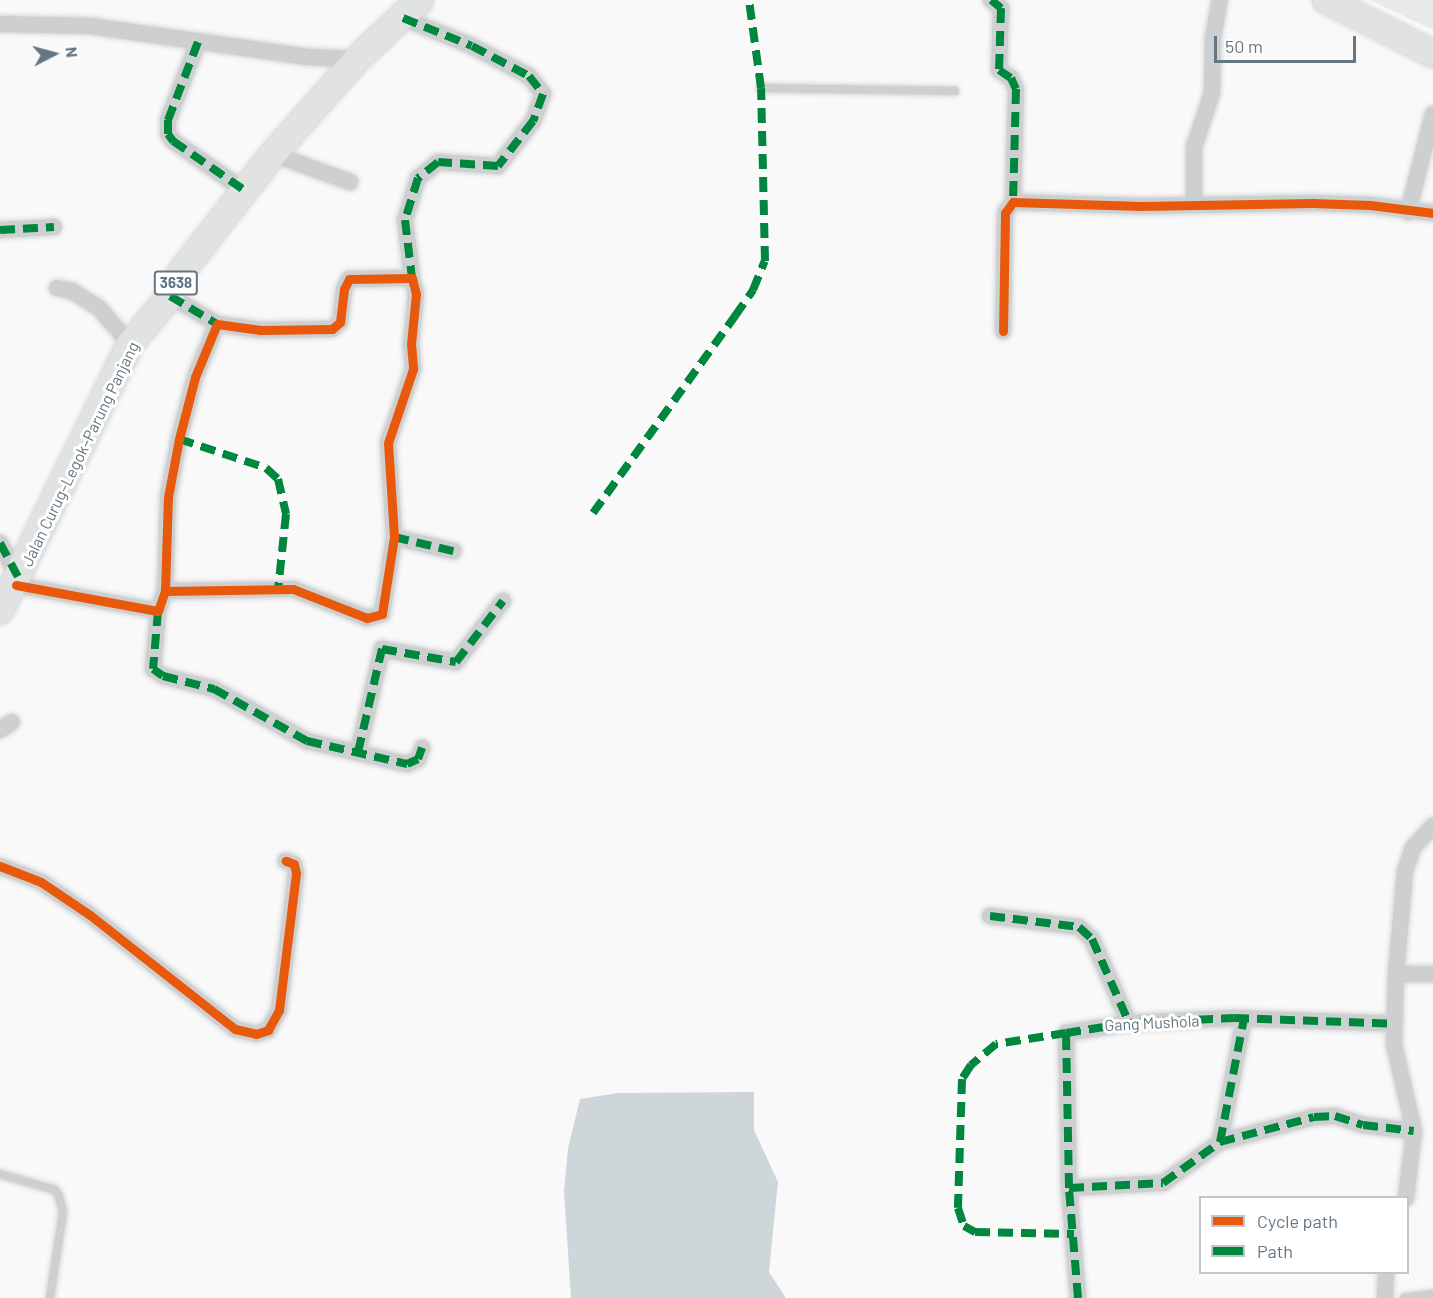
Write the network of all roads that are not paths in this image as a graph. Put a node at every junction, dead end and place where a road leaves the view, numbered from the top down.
1 (991, 0) edge
2 (1220, 0) edge
3 (1326, 0) edge
4 (412, 9) edge
5 (0, 24) edge
6 (198, 42) junction
7 (1433, 54) edge
8 (357, 59) junction
9 (761, 88) dead end
10 (955, 91) dead end
11 (1433, 114) edge
12 (273, 154) junction
13 (350, 182) dead end
14 (244, 190) junction
15 (1013, 202) junction
16 (1194, 205) junction
17 (1408, 212) junction
18 (1433, 213) edge
19 (54, 227) dead end
20 (0, 230) edge
21 (412, 278) junction
22 (57, 288) dead end
23 (170, 296) junction
24 (217, 324) junction
25 (1003, 332) dead end
26 (130, 344) junction
27 (394, 537) junction
28 (0, 543) edge
29 (453, 551) dead end
30 (17, 582) junction
31 (165, 591) junction
32 (503, 601) dead end
33 (0, 611) edge
34 (158, 611) junction
35 (422, 748) dead end
36 (358, 752) junction
37 (1433, 826) edge
38 (286, 861) dead end
39 (0, 866) edge
40 (990, 916) dead end
41 (1396, 974) junction
42 (1433, 974) edge
43 (1244, 1019) junction
44 (1129, 1023) junction
45 (1394, 1024) junction
46 (1414, 1131) junction
47 (1220, 1142) junction
48 (0, 1174) edge
49 (1069, 1188) junction
50 (1406, 1196) edge
51 (1386, 1274) edge
52 (1433, 1294) edge
53 (50, 1298) edge
54 (1078, 1298) edge
55 (1385, 1298) edge
56 (1404, 1298) edge

1 - 15 street
2 - 16 street
3 - 7 main road
4 - 8 main road, Jalan Curug–Legok–Parung Panjang / 3638
4 - 21 street
5 - 6 street
6 - 8 street
6 - 14 street
8 - 12 main road, Jalan Curug–Legok–Parung Panjang / 3638
9 - 10 lane
11 - 17 street
12 - 13 street
12 - 14 main road, Jalan Curug–Legok–Parung Panjang / 3638
14 - 23 main road, Jalan Curug–Legok–Parung Panjang / 3638
15 - 16 street
15 - 25 street
16 - 17 street
17 - 18 street
19 - 20 street
21 - 24 street
21 - 27 street
22 - 26 street
23 - 24 street
23 - 26 main road, Jalan Curug–Legok–Parung Panjang / 3638
24 - 31 street
26 - 30 main road, Jalan Curug–Legok–Parung Panjang / 3638
27 - 29 street
27 - 31 street
28 - 30 street
30 - 33 main road, Jalan Curug–Legok–Parung Panjang / 3638
30 - 34 street
31 - 34 street
32 - 36 street
34 - 36 street
35 - 36 street
37 - 41 street
38 - 39 street
40 - 44 street
41 - 42 street
41 - 45 street
43 - 44 street, Gang Mushola
43 - 45 street, Gang Mushola
43 - 47 street
44 - 49 street, Gang Mushola
45 - 46 street
46 - 47 street
46 - 50 street
47 - 49 street
48 - 53 lane
49 - 54 street
51 - 55 street
52 - 56 lane

